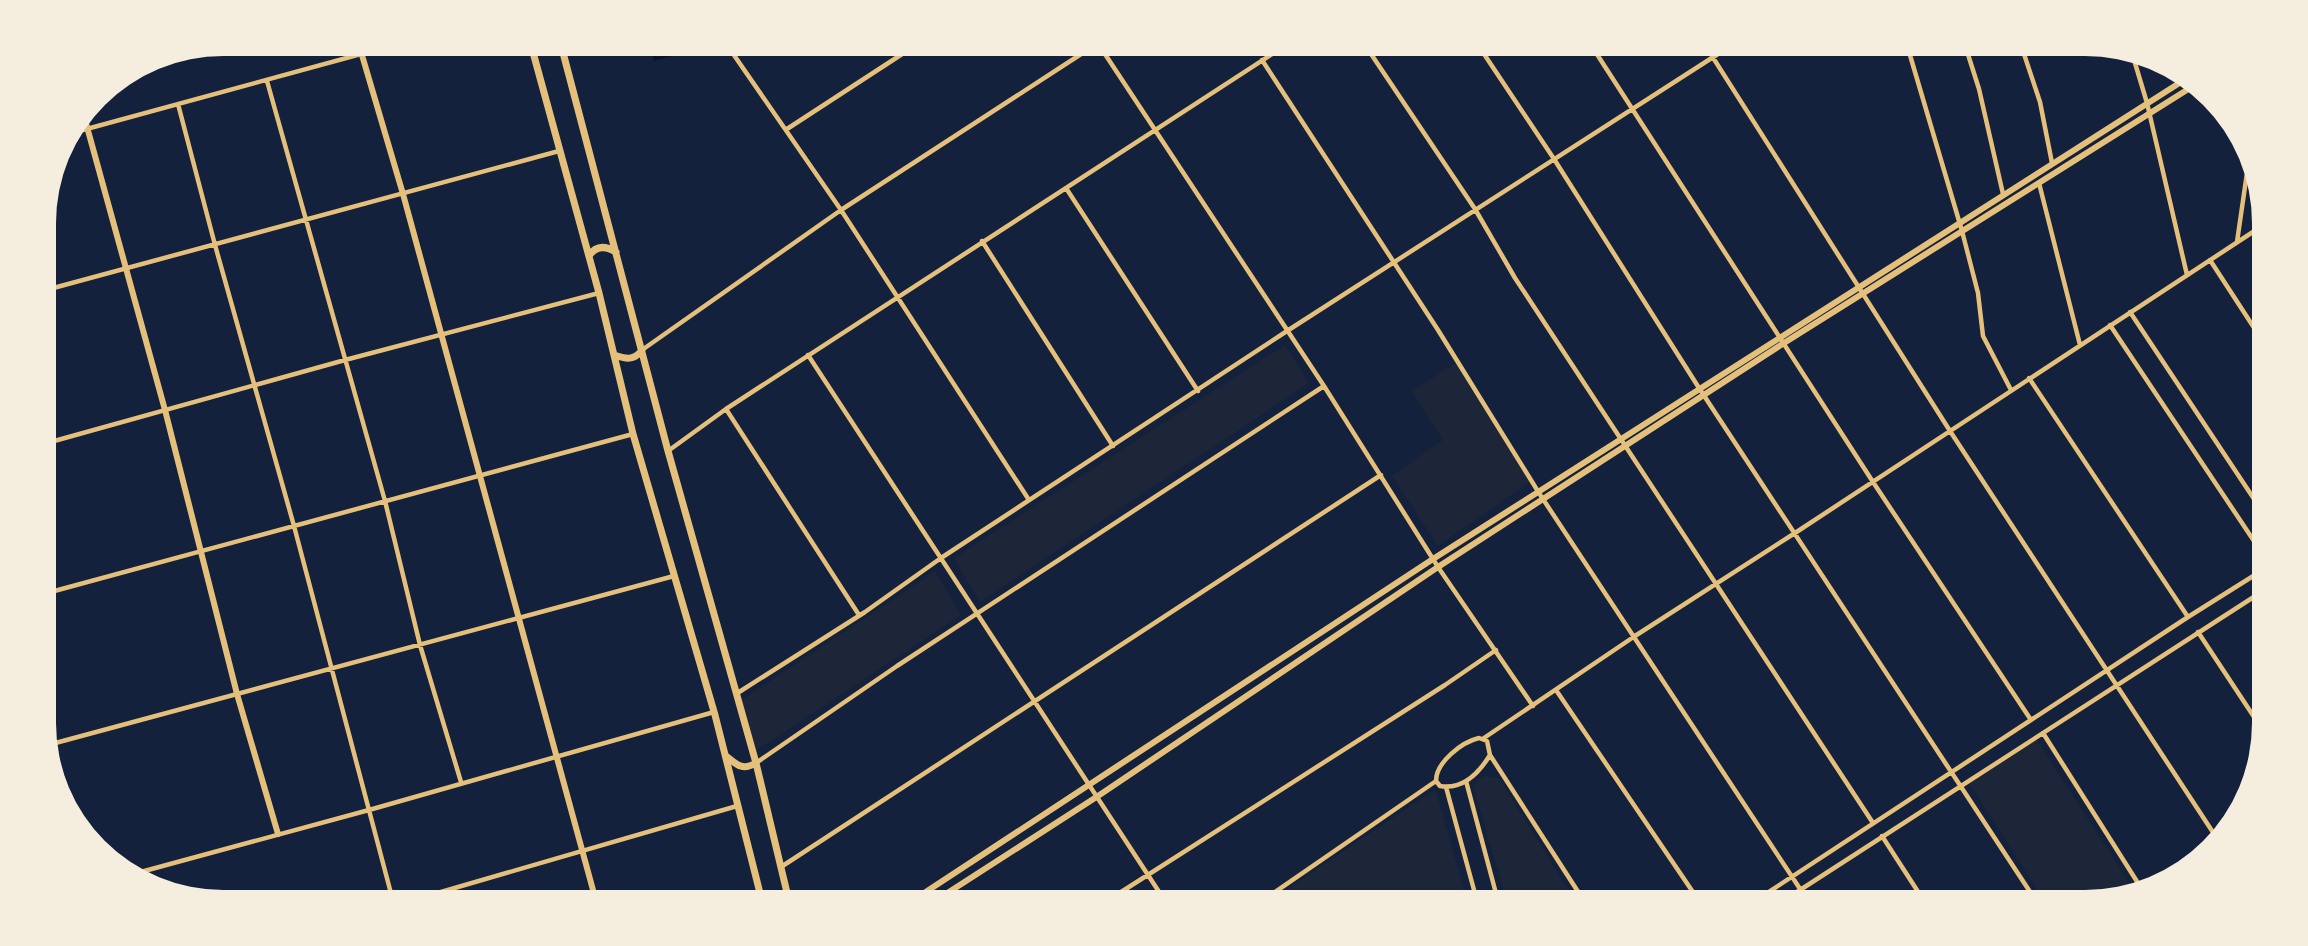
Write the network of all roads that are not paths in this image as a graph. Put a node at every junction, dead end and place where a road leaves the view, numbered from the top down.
1 (1269, 55) edge
2 (1372, 55) edge
3 (1485, 55) edge
4 (1598, 55) edge
5 (1716, 55) edge
6 (1910, 55) edge
7 (1968, 55) edge
8 (2024, 55) edge
9 (354, 56) edge
10 (362, 56) edge
11 (534, 56) edge
12 (564, 56) edge
13 (734, 56) edge
14 (900, 56) edge
15 (1081, 56) edge
16 (1104, 56) edge
17 (1713, 57) junction
18 (1262, 60) junction
19 (2135, 63) edge
20 (267, 81) junction
21 (2178, 84) edge
22 (2187, 90) edge
23 (2147, 103) junction
24 (178, 104) junction
25 (1633, 109) junction
26 (2149, 114) junction
27 (88, 128) junction
28 (85, 129) edge
29 (787, 129) junction
30 (1154, 131) junction
31 (559, 151) junction
32 (1554, 159) junction
33 (2052, 163) junction
34 (2246, 177) edge
35 (2039, 183) junction
36 (1066, 188) junction
37 (403, 194) junction
38 (2003, 194) junction
39 (1475, 209) junction
40 (841, 210) junction
41 (308, 221) junction
42 (1959, 222) junction
43 (1962, 231) junction
44 (2252, 232) edge
45 (982, 241) junction
46 (2237, 242) junction
47 (215, 245) junction
48 (616, 252) junction
49 (588, 256) junction
50 (2210, 260) junction
51 (1394, 262) junction
52 (124, 269) junction
53 (2187, 275) junction
54 (1859, 286) junction
55 (56, 287) edge
56 (599, 293) junction
57 (1863, 293) junction
58 (897, 297) junction
59 (2130, 312) junction
60 (2110, 325) junction
61 (2252, 325) edge
62 (1287, 331) junction
63 (441, 336) junction
64 (1779, 336) junction
65 (1784, 343) junction
66 (2080, 345) junction
67 (642, 350) junction
68 (614, 355) junction
69 (808, 355) junction
70 (345, 360) junction
71 (2029, 378) junction
72 (254, 386) junction
73 (1323, 386) junction
74 (1699, 388) junction
75 (2011, 390) junction
76 (1198, 391) junction
77 (1704, 395) junction
78 (726, 409) junction
79 (165, 410) junction
80 (1950, 431) junction
81 (633, 434) junction
82 (1621, 438) junction
83 (56, 440) edge
84 (1626, 445) junction
85 (1113, 446) junction
86 (668, 452) junction
87 (1381, 475) junction
88 (480, 477) junction
89 (1873, 482) junction
90 (1539, 493) junction
91 (2252, 496) edge
92 (1029, 500) junction
93 (1544, 500) junction
94 (385, 501) junction
95 (294, 526) junction
96 (1796, 533) junction
97 (2252, 537) edge
98 (200, 550) junction
99 (941, 558) junction
100 (1433, 559) junction
101 (1438, 567) junction
102 (674, 576) junction
103 (2252, 577) edge
104 (1714, 584) junction
105 (56, 590) edge
106 (2252, 598) edge
107 (859, 615) junction
108 (976, 615) junction
109 (2188, 617) junction
110 (518, 618) junction
111 (2198, 632) junction
112 (1635, 636) junction
113 (420, 645) junction
114 (1496, 650) junction
115 (331, 669) junction
116 (2107, 671) junction
117 (2116, 686) junction
118 (1556, 690) junction
119 (237, 694) junction
120 (736, 694) junction
121 (1035, 702) junction
122 (1533, 706) junction
123 (714, 712) junction
124 (2252, 714) edge
125 (2031, 720) junction
126 (2043, 733) junction
127 (1484, 738) junction
128 (57, 743) edge
129 (1490, 755) junction
130 (556, 756) junction
131 (726, 756) junction
132 (756, 763) junction
133 (1952, 772) junction
134 (1436, 781) junction
135 (1466, 781) junction
136 (461, 782) junction
137 (1089, 785) junction
138 (1960, 785) junction
139 (1446, 787) junction
140 (1098, 796) junction
141 (737, 806) junction
142 (369, 810) junction
143 (1873, 823) junction
144 (2212, 832) edge
145 (278, 834) junction
146 (1882, 836) junction
147 (582, 850) junction
148 (780, 867) junction
149 (145, 871) edge
150 (1149, 874) junction
151 (1793, 877) junction
152 (2137, 882) edge
153 (390, 890) edge
154 (447, 890) edge
155 (593, 890) edge
156 (758, 890) edge
157 (786, 890) edge
158 (929, 890) edge
159 (952, 890) edge
160 (1124, 890) edge
161 (1158, 890) edge
162 (1278, 890) edge
163 (1474, 890) edge
164 (1495, 890) edge
165 (1577, 890) edge
166 (1692, 890) edge
167 (1772, 890) edge
168 (1801, 890) joint
169 (1917, 890) edge
170 (2029, 890) edge

1 - 18 street
2 - 39 street
3 - 32 street
4 - 25 street
5 - 17 street
6 - 42 street
7 - 38 street
8 - 33 street
9 - 20 street
10 - 37 street
11 - 31 main road
12 - 48 main road
13 - 29 street
14 - 29 street
15 - 40 street
16 - 30 street
17 - 25 street
17 - 54 street
18 - 30 street
18 - 51 street
19 - 23 street
20 - 24 street
20 - 41 street
21 - 23 street
22 - 26 street
23 - 26 street
23 - 33 street
24 - 27 street
24 - 47 street
25 - 32 street
25 - 64 street
26 - 35 street
26 - 53 street
27 - 28 street
27 - 52 street
29 - 40 street
30 - 36 street
30 - 62 street
31 - 37 street
31 - 49 main road
32 - 39 street
32 - 74 street
33 - 38 street
34 - 46 street
35 - 43 street
35 - 66 street
36 - 45 street
36 - 76 street
37 - 41 street
37 - 63 street
38 - 42 street
39 - 51 street
39 - 82 street
40 - 58 street
40 - 67 street
41 - 47 street
41 - 70 street
42 - 43 street
42 - 54 street
43 - 57 street
43 - 75 street
44 - 46 street
45 - 58 street
45 - 85 street
46 - 50 street
47 - 52 street
47 - 72 street
48 - 49 main road
48 - 67 main road
49 - 56 main road
50 - 53 street
50 - 61 street
51 - 62 street
51 - 90 street
52 - 55 street
52 - 79 street
53 - 59 street
54 - 57 street
54 - 64 street
56 - 63 street
56 - 68 main road
57 - 65 street
57 - 80 street
58 - 69 street
58 - 92 street
59 - 60 street
59 - 91 street
60 - 66 street
60 - 97 street
62 - 73 street
62 - 76 street
63 - 70 street
63 - 88 street
64 - 65 street
64 - 74 street
65 - 77 street
65 - 89 street
66 - 71 street
67 - 68 main road
67 - 86 main road
68 - 81 main road
69 - 78 street
69 - 99 street
70 - 72 street
70 - 94 street
71 - 75 street
71 - 109 street
72 - 79 street
72 - 95 street
73 - 87 street
73 - 108 street
74 - 77 street
74 - 82 street
75 - 80 street
76 - 85 street
77 - 84 street
77 - 96 street
78 - 86 street
78 - 107 street
79 - 83 street
79 - 98 street
80 - 89 street
80 - 116 street
81 - 88 street
81 - 102 main road
82 - 84 street
82 - 90 street
84 - 93 street
84 - 104 street
85 - 92 street
86 - 120 main road
87 - 100 street
87 - 121 street
88 - 94 street
88 - 110 street
89 - 96 street
89 - 125 street
90 - 93 street
90 - 100 street
92 - 99 street
93 - 101 street
93 - 112 street
94 - 95 street
94 - 113 street
95 - 98 street
95 - 115 street
96 - 104 street
96 - 133 street
98 - 105 street
98 - 119 street
99 - 107 street
99 - 108 street
100 - 101 street
100 - 137 street
101 - 114 street
101 - 140 street
102 - 110 street
102 - 123 main road
103 - 109 street
104 - 112 street
104 - 143 street
106 - 111 street
107 - 120 street
108 - 121 street
108 - 132 street
109 - 116 street
110 - 113 street
110 - 130 street
111 - 117 street
111 - 124 street
112 - 118 street
112 - 151 street
113 - 115 street
113 - 136 street
114 - 122 street
114 - 150 street
115 - 119 street
115 - 142 street
116 - 117 street
116 - 125 street
117 - 126 street
117 - 144 street
118 - 122 street
118 - 166 street
119 - 128 street
119 - 145 street
120 - 132 main road
121 - 137 street
121 - 148 street
122 - 127 street
123 - 130 street
123 - 131 main road
125 - 133 street
126 - 138 street
126 - 152 street
127 - 129 street
127 - 134 street
129 - 135 street
129 - 165 street
130 - 136 street
130 - 147 street
131 - 132 main road
131 - 141 main road
132 - 148 main road
133 - 138 street
133 - 143 street
134 - 139 street
134 - 162 street
135 - 139 street
135 - 164 street
136 - 142 street
137 - 140 street
137 - 158 street
138 - 146 street
138 - 170 street
139 - 163 street
140 - 150 street
140 - 159 street
141 - 147 street
141 - 156 main road
142 - 145 street
142 - 153 street
143 - 151 street
145 - 149 street
146 - 168 street
146 - 169 street
147 - 154 street
147 - 155 street
148 - 157 main road
150 - 160 street
150 - 161 street
151 - 167 street
151 - 168 street

